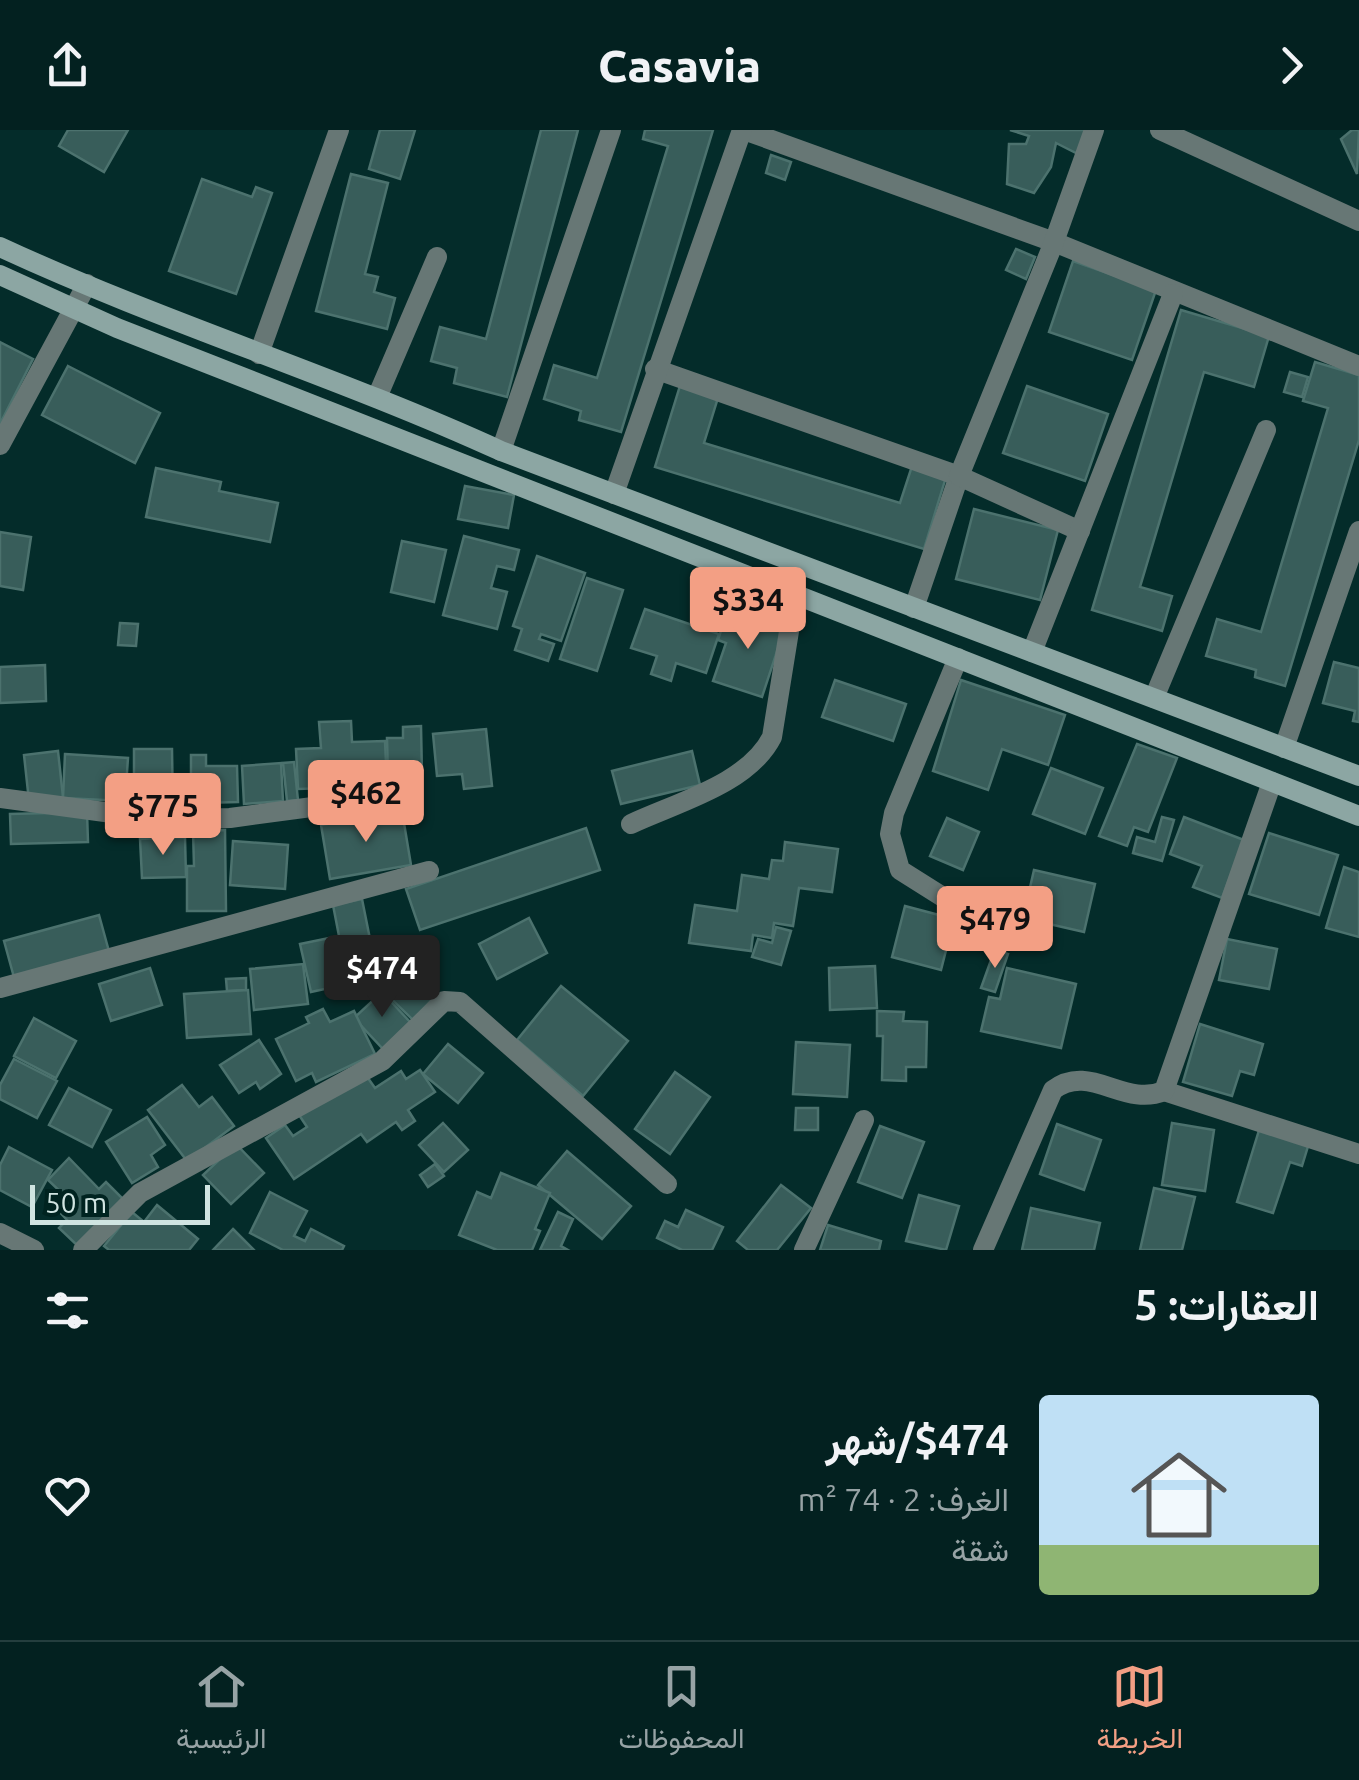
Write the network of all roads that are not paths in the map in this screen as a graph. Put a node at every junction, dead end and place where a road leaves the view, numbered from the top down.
1 (339, 130) edge
2 (611, 130) edge
3 (743, 130) edge
4 (1094, 130) edge
5 (1160, 130) edge
6 (1359, 221) edge
7 (1054, 242) junction
8 (0, 247) edge
9 (437, 257) dead end
10 (0, 275) edge
11 (88, 284) junction
12 (1173, 294) junction
13 (73, 308) junction
14 (260, 354) junction
15 (1359, 366) edge
16 (655, 370) junction
17 (378, 395) junction
18 (1266, 430) dead end
19 (0, 445) edge
20 (501, 450) junction
21 (960, 476) junction
22 (614, 494) junction
23 (1080, 531) junction
24 (1359, 531) edge
25 (795, 594) junction
26 (914, 608) junction
27 (1032, 652) junction
28 (958, 658) junction
29 (1154, 698) junction
30 (1284, 748) junction
31 (1359, 776) edge
32 (1272, 782) junction
33 (394, 796) dead end
34 (0, 798) edge
35 (1359, 816) edge
36 (631, 824) dead end
37 (429, 871) dead end
38 (1000, 932) dead end
39 (0, 988) edge
40 (1164, 1091) junction
41 (864, 1120) dead end
42 (1359, 1154) edge
43 (667, 1184) dead end
44 (0, 1233) edge
45 (34, 1250) edge
46 (83, 1250) edge
47 (804, 1250) edge
48 (983, 1250) edge

1 - 14 street
2 - 20 street
3 - 7 street
3 - 16 street
4 - 7 street
5 - 6 street
7 - 12 street
7 - 21 street
8 - 11 main road
9 - 17 street
10 - 13 main road
11 - 13 street
11 - 14 main road
12 - 15 street
12 - 23 street
13 - 19 street
13 - 25 main road
14 - 17 main road
16 - 21 street
16 - 22 street
17 - 20 main road
18 - 29 street
20 - 22 main road
21 - 23 street
21 - 26 street
22 - 26 main road
23 - 27 street
24 - 30 street
25 - 28 main road
25 - 36 street
26 - 27 main road
27 - 29 main road
28 - 32 main road
28 - 38 street
29 - 30 main road
30 - 31 main road
32 - 35 main road
32 - 40 street
33 - 34 street
37 - 39 street
40 - 42 street
40 - 48 street
41 - 47 street
43 - 46 street
44 - 45 street

